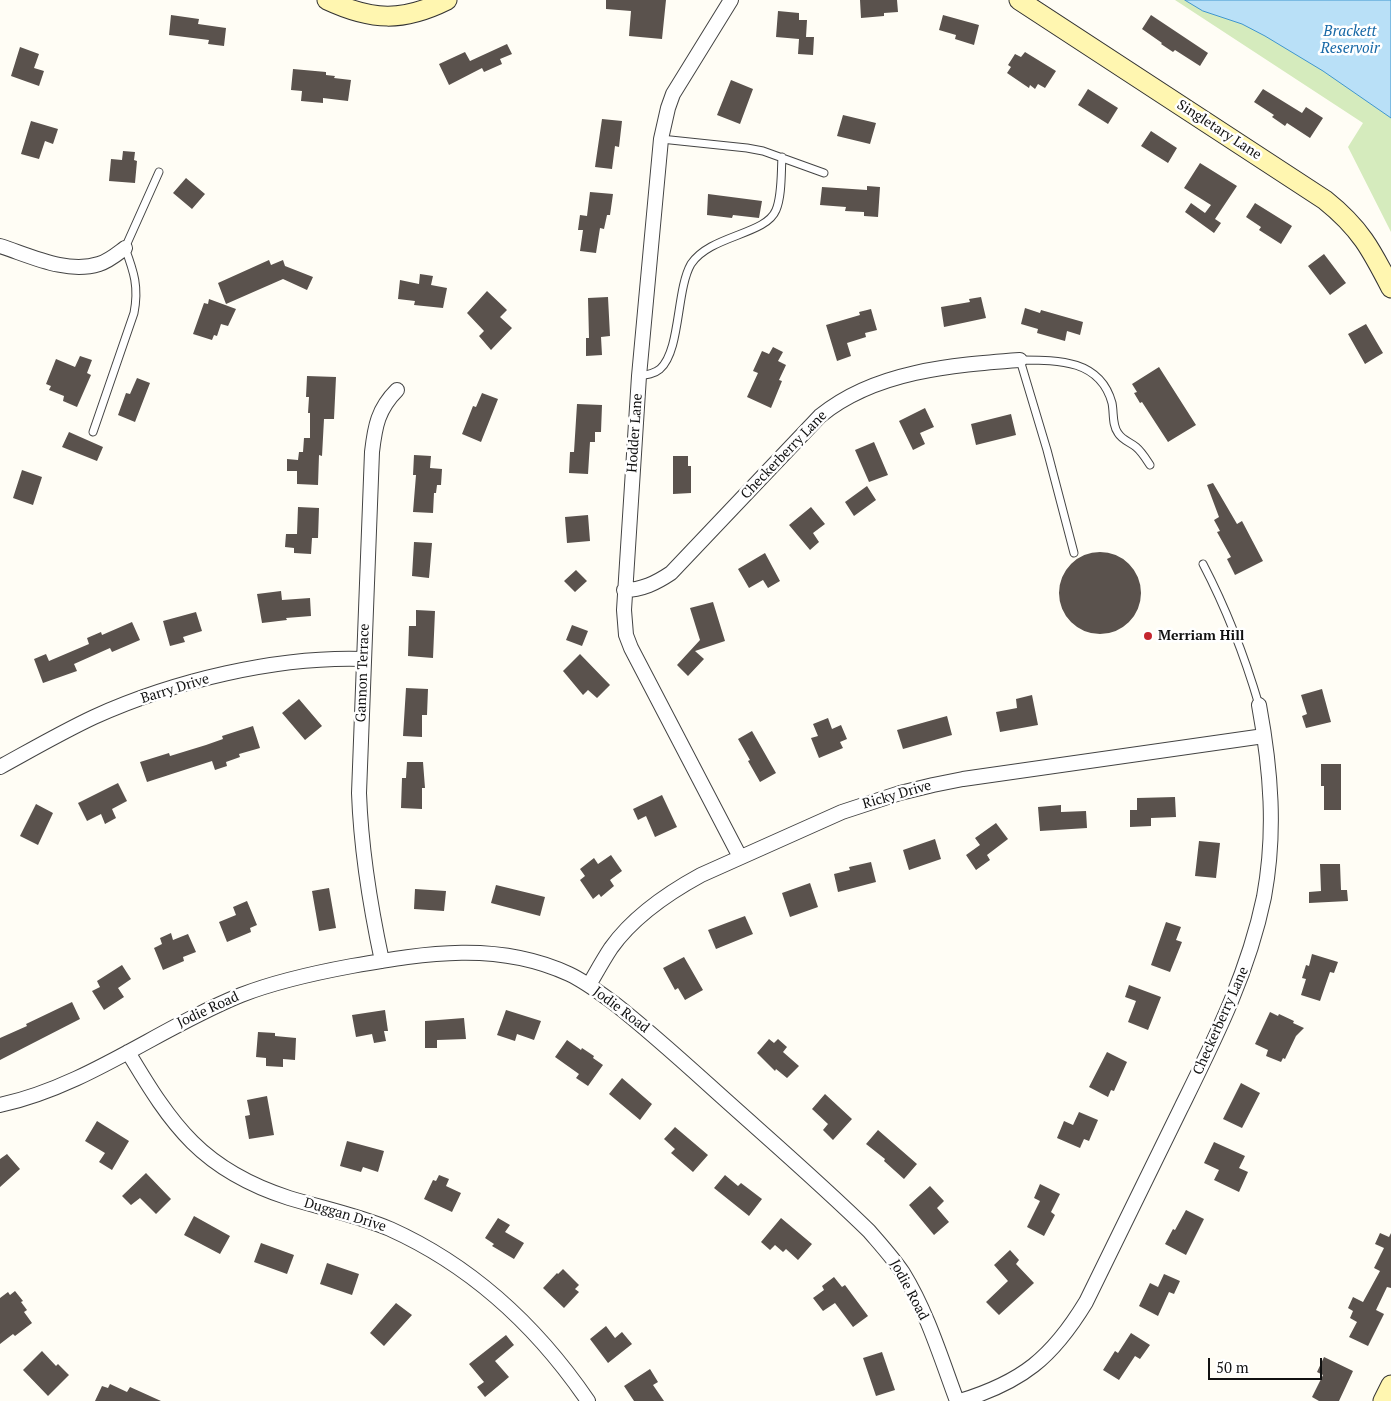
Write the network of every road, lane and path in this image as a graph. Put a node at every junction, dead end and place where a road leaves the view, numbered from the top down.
1 (327, 0) edge
2 (447, 0) edge
3 (731, 0) edge
4 (1019, 0) edge
5 (661, 139) junction
6 (782, 157) junction
7 (159, 172) dead end
8 (824, 173) dead end
9 (0, 246) edge
10 (126, 248) junction
11 (1391, 288) edge
12 (1020, 360) junction
13 (639, 376) junction
14 (397, 390) dead end
15 (93, 432) dead end
16 (1150, 465) dead end
17 (1074, 553) dead end
18 (1203, 564) dead end
19 (624, 590) junction
20 (364, 660) junction
21 (1259, 706) joint
22 (1264, 736) junction
23 (0, 767) edge
24 (740, 857) junction
25 (382, 961) junction
26 (589, 985) junction
27 (128, 1052) junction
28 (0, 1105) edge
29 (1391, 1386) edge
30 (588, 1401) edge
31 (959, 1401) edge
32 (1383, 1401) edge

1 - 2 street
3 - 5 street, Hodder Lane
4 - 11 street, Singletary Lane
5 - 6 lane
5 - 13 street, Hodder Lane
6 - 8 lane
6 - 13 lane
7 - 10 lane
9 - 10 street
10 - 15 lane
12 - 16 lane, Checkerberry Lane
12 - 17 lane
12 - 19 street, Checkerberry Lane
13 - 19 street, Hodder Lane
14 - 20 street, Gannon Terrace
18 - 21 lane, Checkerberry Lane
19 - 24 street, Hodder Lane
20 - 23 street, Barry Drive
20 - 25 street, Gannon Terrace
21 - 22 street, Checkerberry Lane
22 - 24 street, Ricky Drive
22 - 31 street, Checkerberry Lane
24 - 26 street, Ricky Drive
25 - 26 street, Jodie Road
25 - 27 street, Jodie Road
26 - 31 street, Jodie Road
27 - 28 street, Jodie Road
27 - 30 street, Duggan Drive
29 - 32 street

